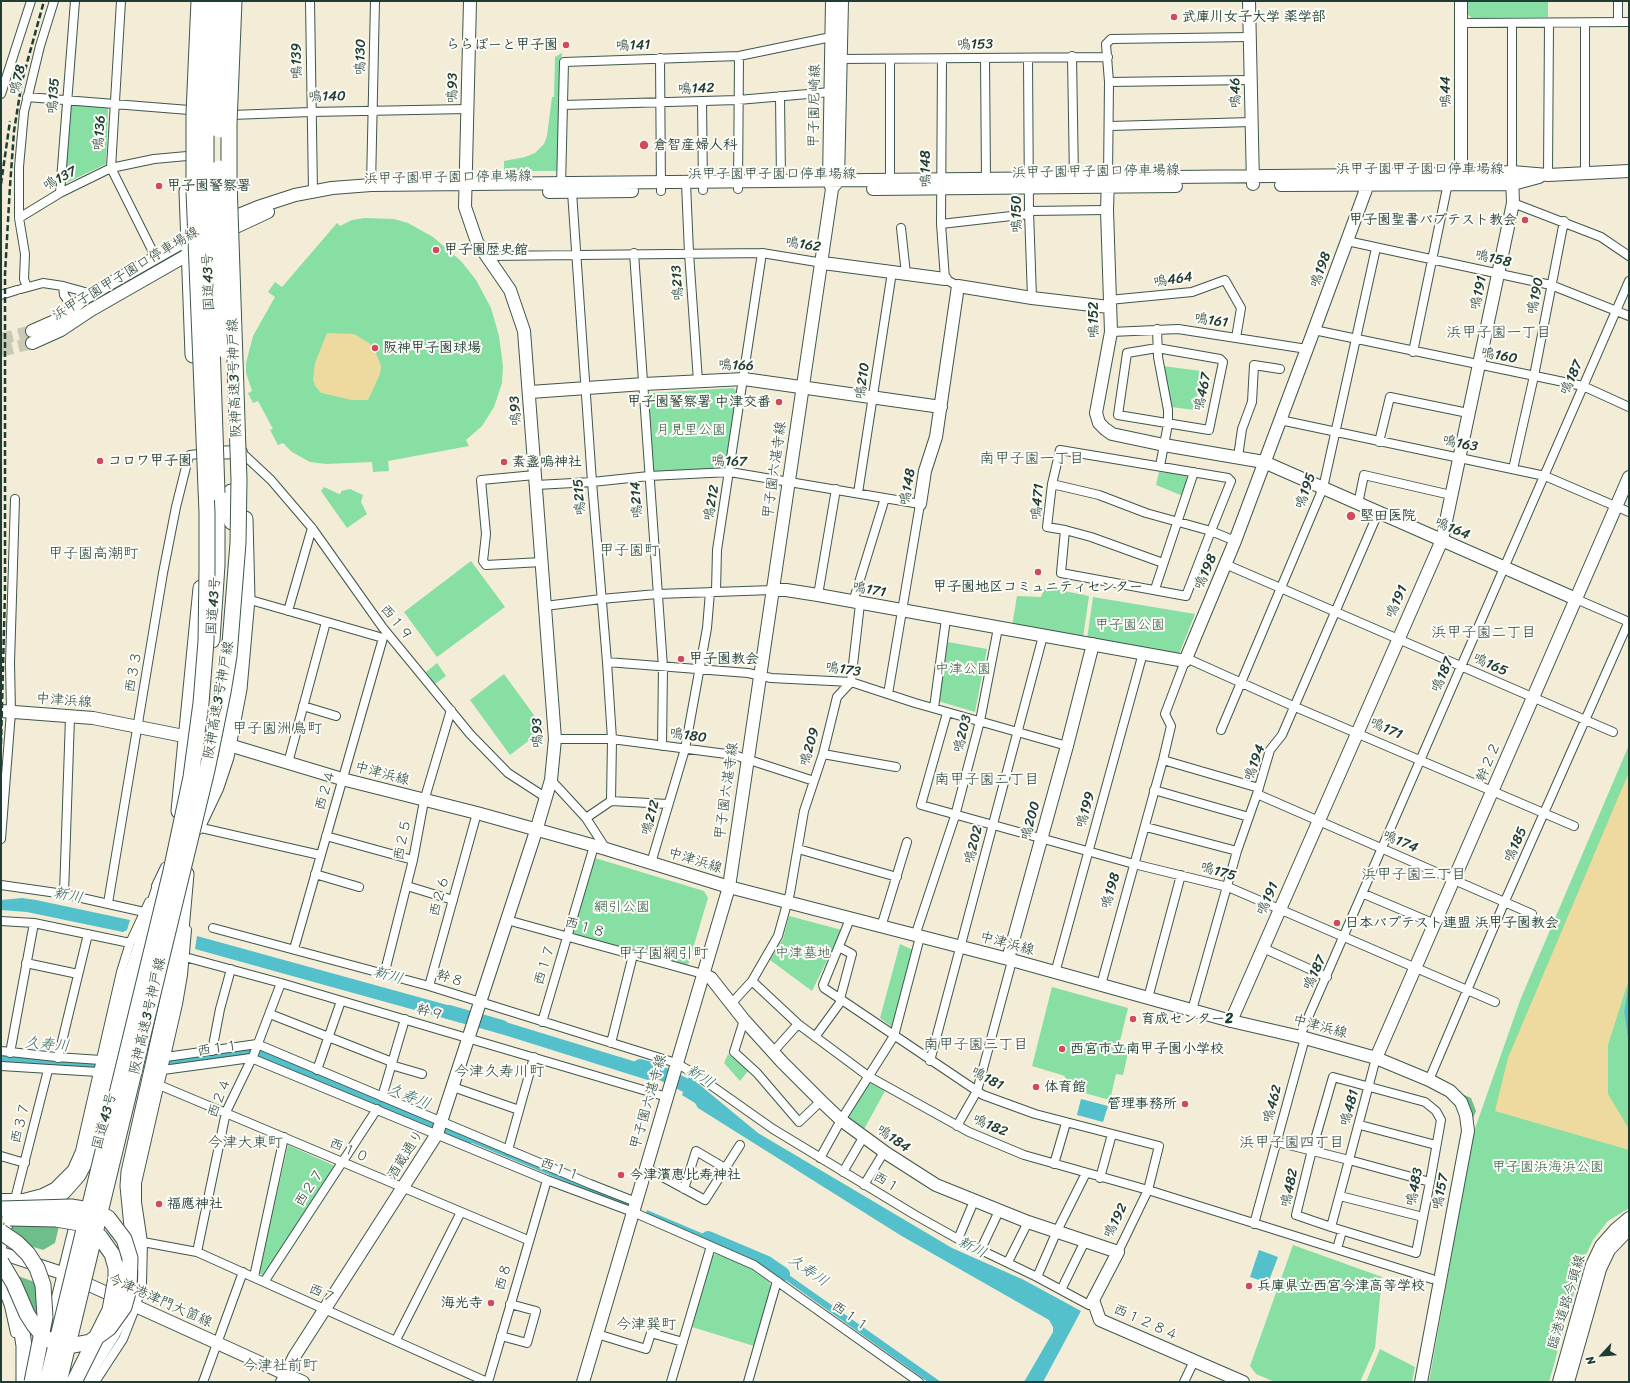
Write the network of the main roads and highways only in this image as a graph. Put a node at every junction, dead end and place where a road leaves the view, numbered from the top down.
1 (192, 1) edge
2 (199, 1) edge
3 (212, 1) edge
4 (223, 1) edge
5 (235, 1) edge
6 (224, 493) junction
7 (192, 737) junction
8 (223, 744) junction
9 (146, 927) junction
10 (180, 940) junction
11 (16, 1203) junction
12 (1, 1210) edge
13 (1, 1217) edge
14 (1, 1232) edge
15 (1, 1262) edge
16 (1, 1269) edge
17 (129, 1289) junction
18 (130, 1307) junction
19 (24, 1382) edge
20 (32, 1382) edge
21 (39, 1382) edge
22 (47, 1382) edge
23 (59, 1382) edge
24 (63, 1382) edge
25 (74, 1382) edge
26 (82, 1382) edge

1 - 7 highway
2 - 22 highway, 阪神高速3号神戸線, bridge
3 - 6 highway, 国道43号, bridge
4 - 6 highway, 国道43号, bridge
5 - 8 highway
5 - 23 highway, 阪神高速3号神戸線, bridge
6 - 7 highway, 国道43号
6 - 8 highway, 国道43号
7 - 9 highway, 国道43号
8 - 10 highway
9 - 11 highway, bridge
9 - 21 highway, 国道43号
10 - 17 highway, bridge
10 - 24 highway, 国道43号
11 - 12 highway, bridge
11 - 17 highway, bridge
13 - 25 highway, bridge
14 - 20 highway, bridge
15 - 18 highway, bridge
16 - 19 highway
17 - 18 highway, bridge
18 - 26 highway, bridge

